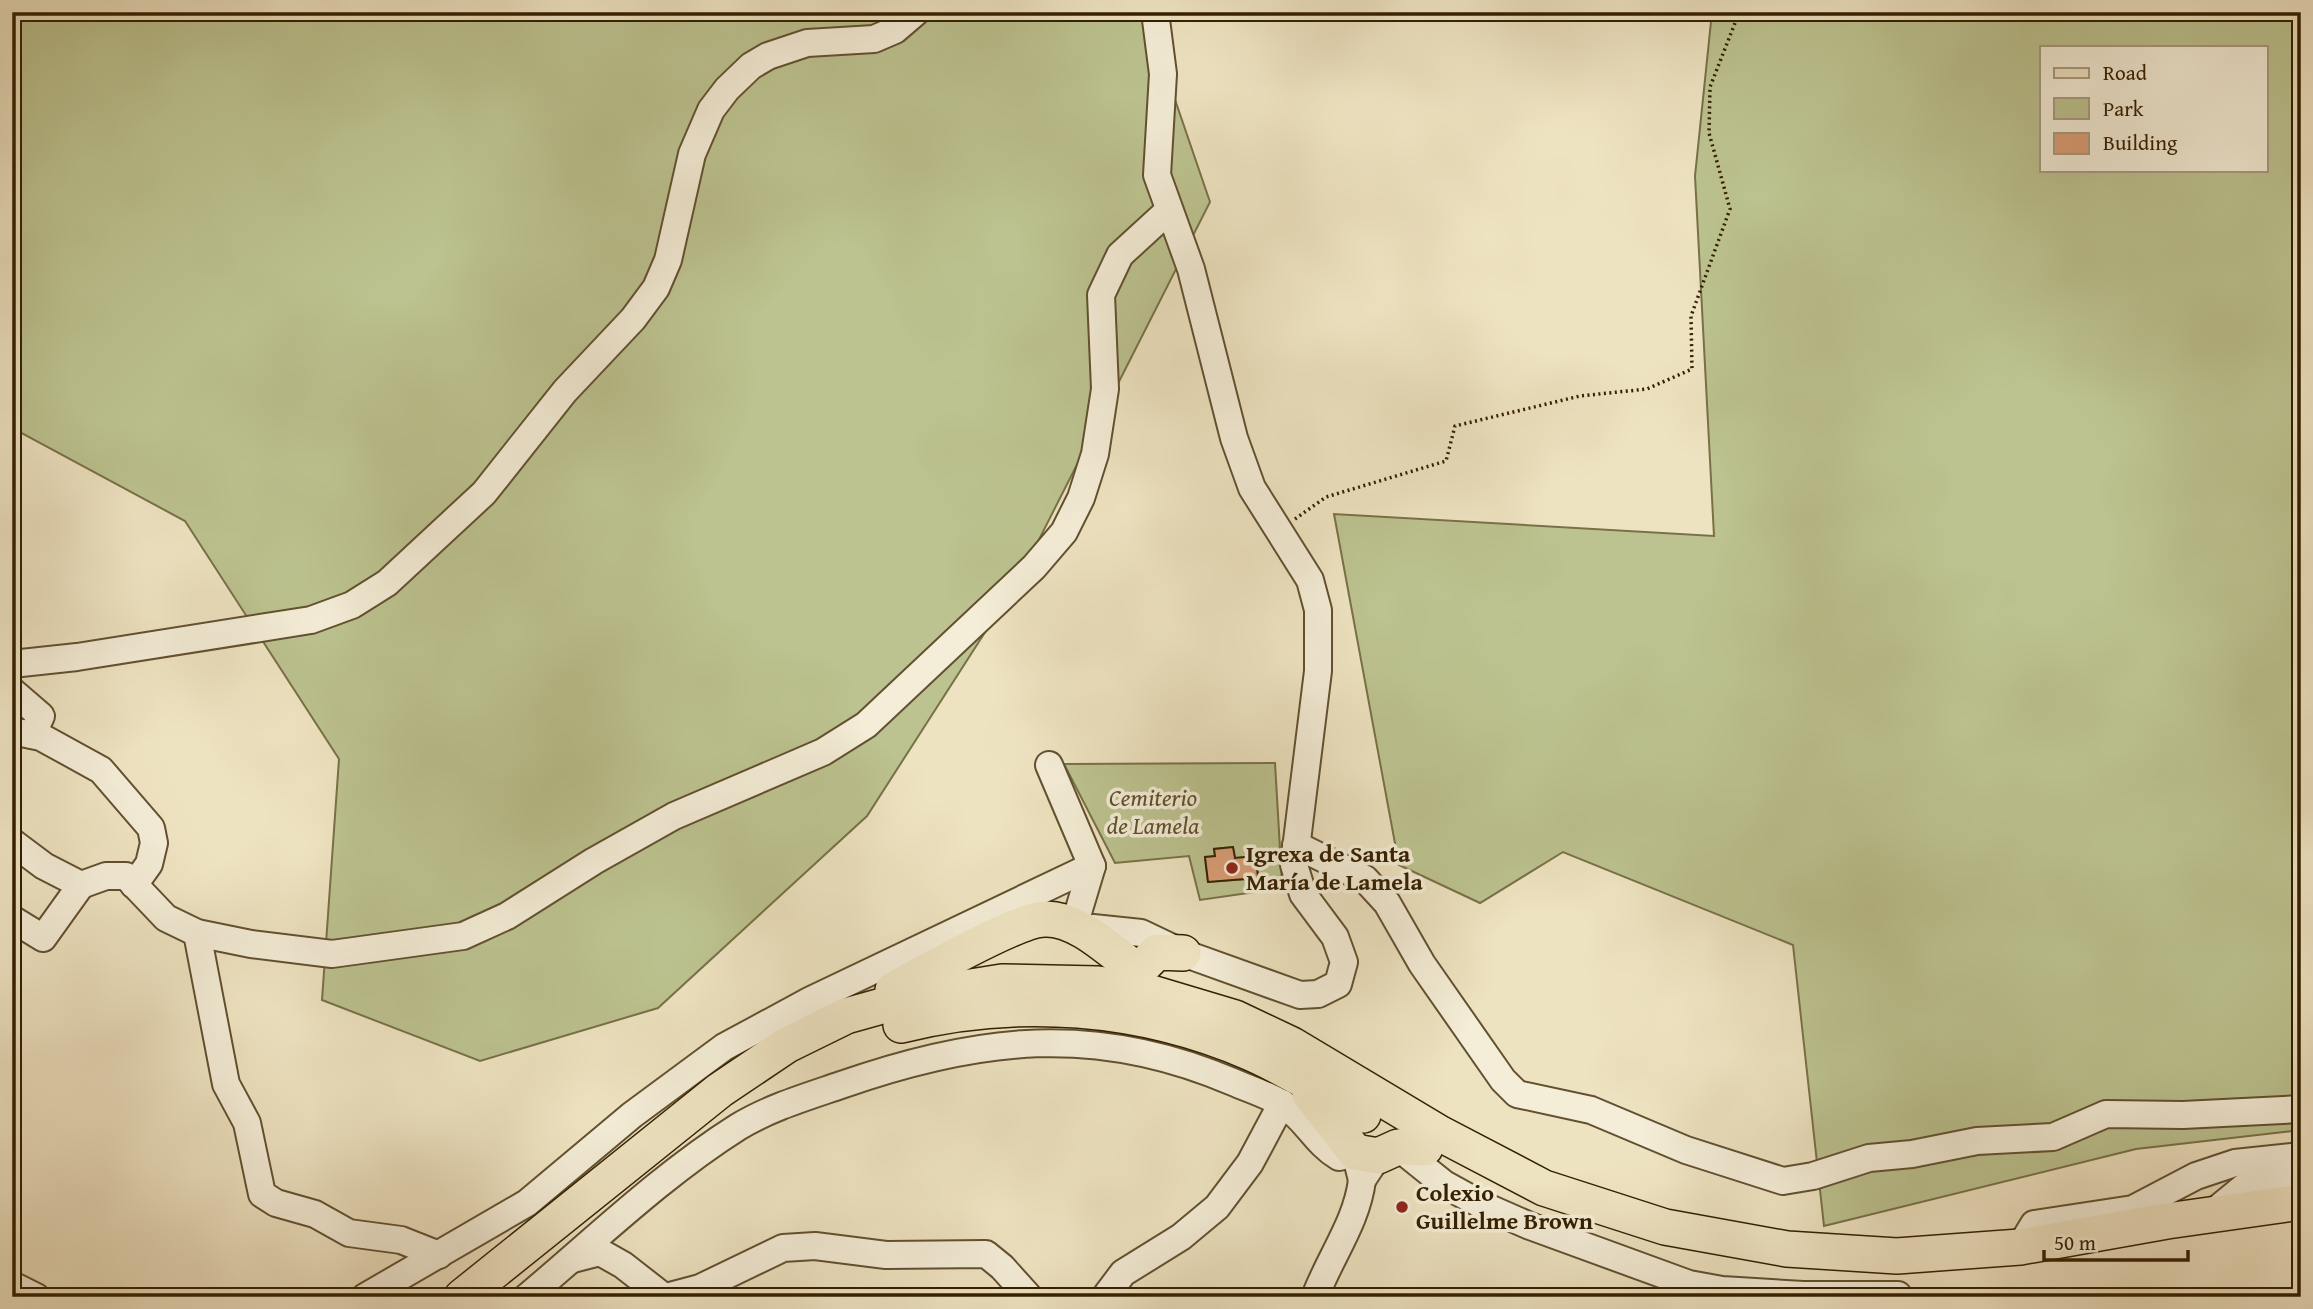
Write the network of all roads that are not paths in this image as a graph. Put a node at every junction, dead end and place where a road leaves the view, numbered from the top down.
1 (916, 12) edge
2 (1155, 12) edge
3 (1168, 211) junction
4 (12, 664) edge
5 (12, 691) edge
6 (22, 733) edge
7 (1049, 765) dead end
8 (12, 842) edge
9 (1296, 845) junction
10 (1092, 866) junction
11 (81, 885) junction
12 (134, 885) junction
13 (1007, 919) junction
14 (15, 925) edge
15 (1074, 926) junction
16 (197, 933) junction
17 (1183, 953) junction
18 (1137, 988) junction
19 (1012, 989) junction
20 (853, 1025) junction
21 (1274, 1055) junction
22 (1282, 1103) junction
23 (2301, 1108) edge
24 (1369, 1119) junction
25 (1381, 1156) junction
26 (2301, 1156) edge
27 (2301, 1182) edge
28 (2301, 1202) edge
29 (2210, 1215) junction
30 (2301, 1217) edge
31 (2146, 1219) junction
32 (2301, 1226) edge
33 (439, 1255) junction
34 (571, 1260) junction
35 (12, 1285) edge
36 (1898, 1295) dead end
37 (36, 1297) edge
38 (365, 1297) edge
39 (463, 1297) edge
40 (486, 1297) edge
41 (527, 1297) edge
42 (665, 1297) edge
43 (1029, 1297) edge
44 (1105, 1297) edge
45 (1315, 1297) edge

1 - 4 street
2 - 3 street
3 - 9 street
3 - 16 street
5 - 6 street
6 - 12 street
7 - 10 street
8 - 11 street
9 - 17 street
9 - 23 street
10 - 13 street
10 - 15 street
11 - 12 street
11 - 14 street
12 - 16 street
13 - 15 main road
13 - 19 main road
13 - 20 main road
13 - 33 street
15 - 17 street
15 - 18 main road
16 - 33 street
17 - 18 main road
18 - 19 main road
18 - 21 main road
19 - 20 main road
20 - 21 main road
20 - 39 main road
20 - 40 main road
21 - 24 main road
21 - 25 main road
21 - 31 main road
22 - 25 street
22 - 34 street
22 - 44 street
24 - 25 main road
24 - 25 main road
25 - 32 main road
25 - 36 street
25 - 45 street
26 - 31 street
27 - 29 street
28 - 29 main road
29 - 31 main road
30 - 31 main road
33 - 38 street
34 - 41 street
34 - 42 street
35 - 37 street
42 - 43 street

